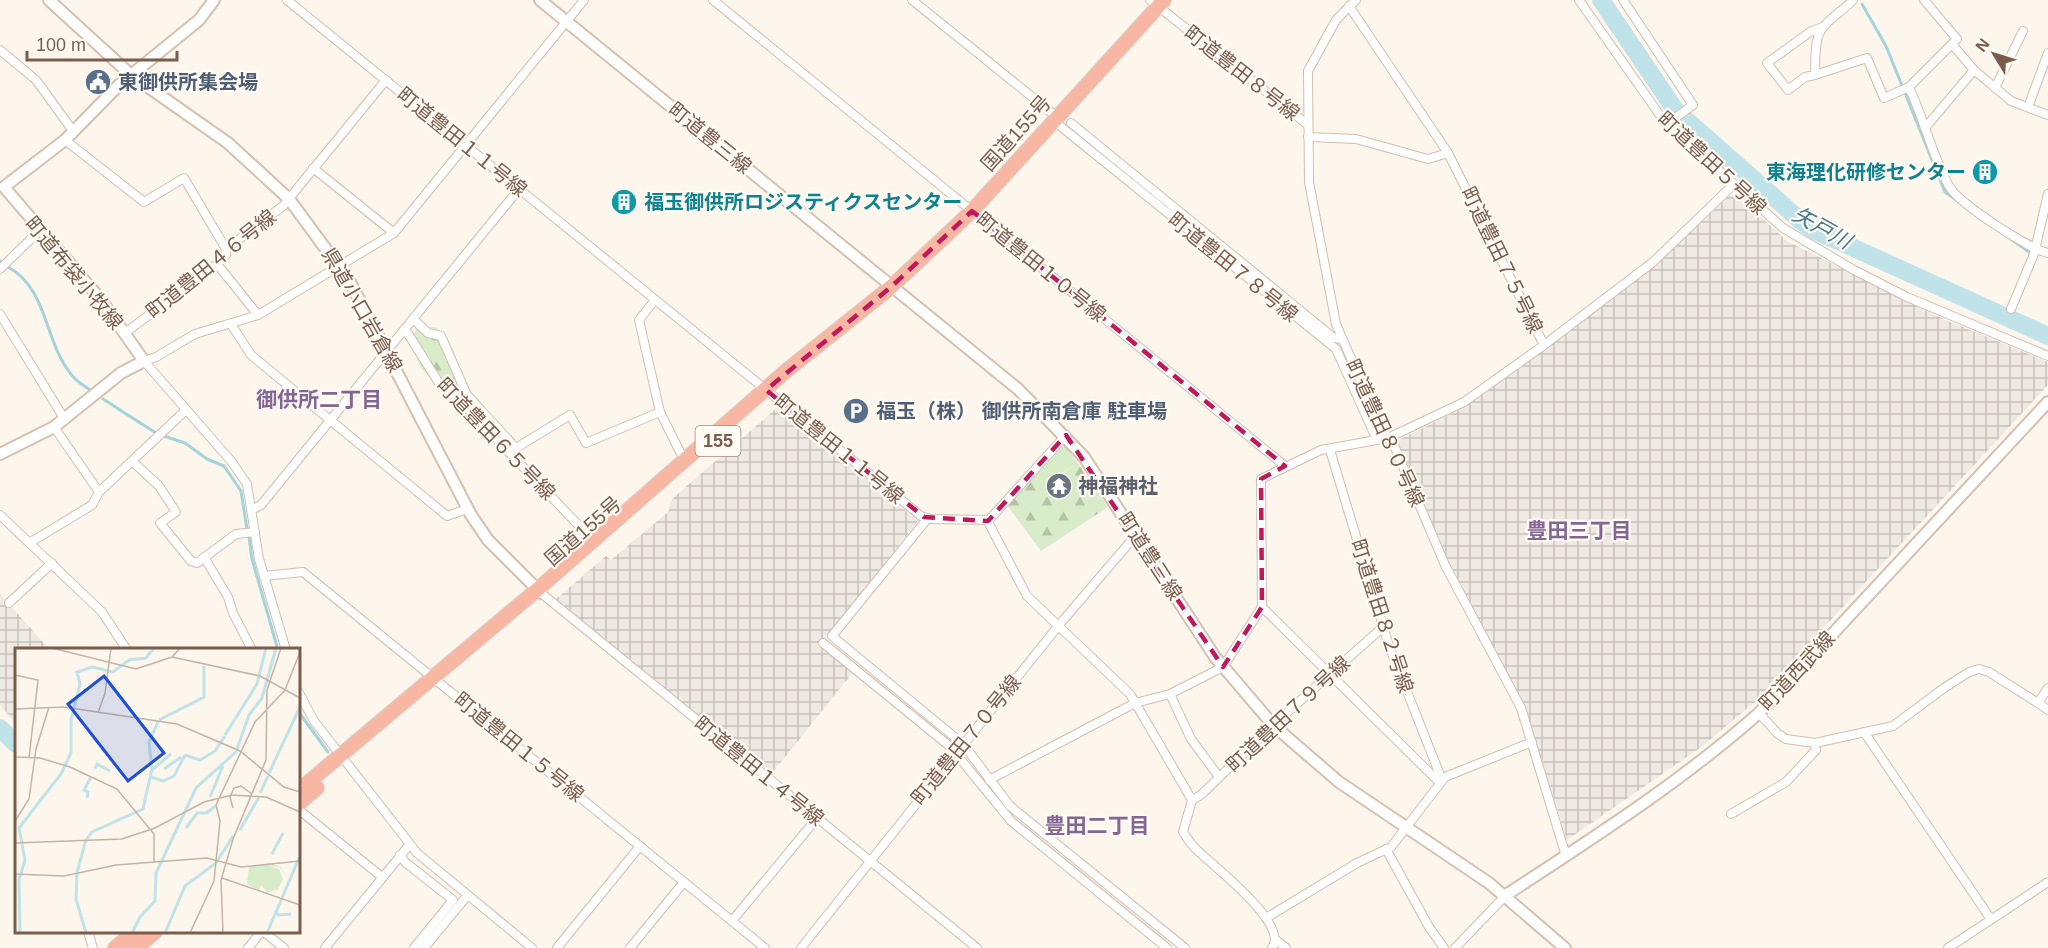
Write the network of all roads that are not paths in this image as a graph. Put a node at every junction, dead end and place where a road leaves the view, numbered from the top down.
1 (49, 0) edge
2 (214, 0) edge
3 (287, 0) edge
4 (540, 0) edge
5 (584, 0) edge
6 (713, 0) edge
7 (912, 0) edge
8 (1356, 0) edge
9 (1579, 0) edge
10 (1623, 0) edge
11 (1853, 0) edge
12 (1924, 0) edge
13 (1157, 2) edge
14 (1844, 4) edge
15 (1349, 6) junction
16 (567, 21) junction
17 (1820, 28) junction
18 (2023, 31) dead end
19 (1952, 44) junction
20 (2048, 53) edge
21 (2, 55) edge
22 (1974, 70) junction
23 (131, 75) junction
24 (1813, 76) junction
25 (386, 80) junction
26 (1909, 87) junction
27 (1995, 88) junction
28 (2028, 107) junction
29 (2048, 115) edge
30 (1056, 119) junction
31 (1071, 123) dead end
32 (1307, 124) junction
33 (1667, 124) junction
34 (1924, 128) junction
35 (73, 131) junction
36 (1308, 137) junction
37 (65, 140) junction
38 (465, 145) junction
39 (1448, 153) junction
40 (313, 168) junction
41 (2, 185) edge
42 (1733, 185) junction
43 (519, 189) junction
44 (2048, 194) edge
45 (289, 199) junction
46 (972, 211) junction
47 (39, 231) junction
48 (394, 233) junction
49 (226, 249) junction
50 (2034, 252) junction
51 (2048, 253) edge
52 (218, 264) junction
53 (340, 267) junction
54 (0, 269) edge
55 (891, 287) junction
56 (656, 300) junction
57 (2011, 309) dead end
58 (0, 314) edge
59 (258, 315) junction
60 (413, 319) junction
61 (231, 324) junction
62 (405, 329) junction
63 (125, 333) junction
64 (1342, 339) junction
65 (1544, 345) junction
66 (387, 351) junction
67 (2048, 356) edge
68 (144, 361) junction
69 (769, 392) junction
70 (2048, 402) edge
71 (186, 410) junction
72 (660, 412) junction
73 (65, 420) junction
74 (330, 421) junction
75 (54, 427) junction
76 (1066, 435) junction
77 (1388, 438) junction
78 (1377, 440) junction
79 (1329, 450) junction
80 (512, 451) junction
81 (0, 454) edge
82 (133, 462) junction
83 (686, 462) junction
84 (1285, 466) junction
85 (99, 492) junction
86 (467, 508) junction
87 (253, 509) junction
88 (0, 515) edge
89 (928, 518) junction
90 (988, 521) junction
91 (255, 532) junction
92 (1136, 535) junction
93 (596, 540) junction
94 (31, 542) junction
95 (204, 557) junction
96 (52, 562) junction
97 (264, 576) junction
98 (540, 591) junction
99 (9, 603) dead end
100 (1262, 607) junction
101 (1059, 625) junction
102 (1383, 627) junction
103 (823, 643) dead end
104 (126, 648) edge
105 (251, 648) edge
106 (285, 648) edge
107 (1223, 668) junction
108 (1331, 673) junction
109 (436, 679) junction
110 (2048, 688) edge
111 (300, 694) edge
112 (1170, 694) junction
113 (1135, 703) junction
114 (2038, 703) junction
115 (2048, 710) edge
116 (1759, 712) junction
117 (1273, 724) junction
118 (1864, 732) junction
119 (1532, 742) junction
120 (1815, 743) junction
121 (963, 744) junction
122 (954, 755) junction
123 (344, 759) junction
124 (1219, 777) junction
125 (989, 780) junction
126 (1441, 782) junction
127 (300, 790) edge
128 (1192, 800) junction
129 (300, 802) edge
130 (300, 811) edge
131 (1731, 814) dead end
132 (817, 818) junction
133 (1407, 828) junction
134 (410, 844) junction
135 (640, 846) junction
136 (1386, 849) junction
137 (400, 855) junction
138 (1566, 856) junction
139 (870, 861) junction
140 (382, 877) junction
141 (684, 882) junction
142 (2048, 882) edge
143 (467, 896) junction
144 (1506, 896) junction
145 (1266, 918) junction
146 (1990, 918) junction
147 (732, 921) junction
148 (88, 933) edge
149 (133, 933) edge
150 (154, 933) edge
151 (262, 933) edge
152 (264, 933) edge
153 (1276, 940) junction
154 (93, 948) edge
155 (116, 948) edge
156 (136, 948) edge
157 (248, 948) edge
158 (284, 948) edge
159 (325, 948) edge
160 (414, 948) edge
161 (424, 948) edge
162 (530, 948) edge
163 (557, 948) edge
164 (630, 948) edge
165 (765, 948) edge
166 (801, 948) edge
167 (976, 948) edge
168 (1167, 948) edge
169 (1185, 948) edge
170 (1272, 948) edge
171 (1286, 948) edge
172 (1444, 948) edge
173 (1456, 948) edge
174 (1565, 948) edge
175 (1948, 948) edge

1 - 23 street, 県道小口岩倉線
2 - 23 street, 町道布袋小牧線
3 - 25 street, 町道豊田１１号線
4 - 16 street, 町道豊三線
5 - 16 street
6 - 46 street, 町道豊田１０号線
7 - 30 street, 町道豊田７８号線
8 - 15 street, 町道豊田８０号線
9 - 33 street, 町道豊田５号線
10 - 33 street
11 - 14 street
12 - 19 street
13 - 30 highway, 国道155号 / 155
13 - 32 street, 町道豊田８号線
14 - 17 street
15 - 32 street, 町道豊田８０号線
15 - 39 street, 町道豊田７５号線
16 - 38 street
16 - 55 street, 町道豊三線
17 - 24 street
17 - 24 street
18 - 27 street
19 - 22 street
19 - 26 street
20 - 28 street
21 - 35 street
22 - 27 street
22 - 34 street
23 - 35 street, 町道布袋小牧線
23 - 45 street, 県道小口岩倉線
24 - 26 street
25 - 38 street, 町道豊田１１号線
25 - 40 street, 町道豊田４６号線
26 - 34 street
27 - 28 street
28 - 29 street
30 - 46 highway, 国道155号 / 155
30 - 78 street, 町道豊田７８号線
31 - 64 street
32 - 36 street, 町道豊田８０号線
33 - 42 street, 町道豊田５号線
34 - 50 street
35 - 37 street, 町道布袋小牧線
36 - 39 street
36 - 64 street, 町道豊田８０号線
37 - 41 street, 町道布袋小牧線
37 - 49 street
38 - 43 street, 町道豊田１１号線
38 - 48 street
39 - 65 street, 町道豊田７５号線
40 - 45 street, 町道豊田４６号線
40 - 48 street
41 - 47 street, 町道布袋小牧線
42 - 65 street
42 - 67 street, 町道豊田５号線
43 - 56 street, 町道豊田１１号線
43 - 60 street
44 - 50 street
45 - 49 street, 町道豊田４６号線
45 - 53 street, 県道小口岩倉線
46 - 55 highway, 国道155号 / 155
46 - 84 street, 町道豊田１０号線
47 - 54 street
47 - 63 street, 町道布袋小牧線
48 - 53 street
49 - 52 street, 町道豊田４６号線
50 - 51 street
50 - 57 street
52 - 59 street
52 - 63 street, 町道豊田４６号線
53 - 59 street
53 - 66 street, 県道小口岩倉線
55 - 69 highway, 国道155号 / 155
55 - 76 street, 町道豊三線
56 - 69 street, 町道豊田１１号線
56 - 72 street
58 - 73 street
59 - 61 street
60 - 62 street
60 - 80 street
61 - 68 street
61 - 74 street
62 - 66 street
62 - 80 street, 町道豊田６５号線
63 - 68 street, 町道布袋小牧線
64 - 77 street, 町道豊田８０号線
65 - 77 street, 町道豊田７５号線
66 - 74 street
66 - 86 street, 県道小口岩倉線
68 - 71 street
68 - 73 street
69 - 83 highway, 国道155号 / 155
69 - 89 street, 町道豊田１１号線
69 - 98 highway, 国道155号 / 155
70 - 116 street, 町道西武線
71 - 82 street
71 - 87 street
72 - 80 street
72 - 83 street
73 - 75 street
74 - 86 street
74 - 87 street
75 - 81 street
75 - 85 street
76 - 90 street
76 - 92 street, 町道豊三線
77 - 78 street, 町道豊田７５号線
77 - 119 street, 町道豊田８０号線
78 - 79 street, 町道豊田７５号線
79 - 84 street, 町道豊田７５号線
79 - 102 street, 町道豊田８２号線
80 - 93 street, 町道豊田６５号線
82 - 85 street
82 - 95 street
83 - 93 highway, 国道155号 / 155
84 - 100 street, 町道豊田７５号線
85 - 94 street
86 - 98 street, 県道小口岩倉線
87 - 91 street
88 - 94 street
89 - 90 street
89 - 121 street
90 - 101 street
91 - 95 street
91 - 97 street
92 - 101 street, 町道豊田７０号線
92 - 107 street, 町道豊三線
93 - 98 highway, 国道155号 / 155
94 - 96 street
95 - 105 street
96 - 99 street
96 - 104 street
97 - 106 street
97 - 109 street, 町道豊田１５号線
98 - 109 highway, 国道155号 / 155
98 - 132 street, 町道豊田１４号線
100 - 107 street
100 - 108 street
101 - 113 street
101 - 121 street, 町道豊田７０号線
102 - 108 street, 町道豊田７９号線
102 - 126 street, 町道豊田８２号線
103 - 122 street
107 - 112 street
107 - 117 street, 町道豊三線
108 - 117 street, 町道豊田７９号線
108 - 126 street
109 - 123 highway, 国道155号 / 155
109 - 135 street, 町道豊田１５号線
110 - 114 street
111 - 123 street
112 - 113 street
112 - 124 street
113 - 125 street
113 - 128 street
114 - 115 street
114 - 118 street
116 - 120 street
116 - 138 street, 町道西武線
117 - 124 street, 町道豊田７９号線
117 - 133 street, 町道豊三線
118 - 120 street
118 - 146 street
119 - 126 street
119 - 138 street, 町道豊田８０号線
120 - 131 street
121 - 122 street, 町道豊田７０号線
121 - 125 street
122 - 139 street, 町道豊田７０号線
122 - 168 street
123 - 127 highway, 国道155号 / 155
123 - 129 highway, 国道155号 / 155
123 - 134 street
124 - 128 street, 町道豊田７９号線
125 - 169 street
126 - 133 street
128 - 145 street
130 - 140 street
132 - 139 street, 町道豊田１４号線
132 - 147 street
133 - 136 street
133 - 144 street, 町道豊三線
134 - 137 street
134 - 143 street
135 - 141 street, 町道豊田１５号線
135 - 163 street
136 - 145 street
136 - 172 street
137 - 140 street
137 - 160 street
138 - 144 street, 町道西武線
139 - 166 street, 町道豊田７０号線
139 - 167 street, 町道豊田１４号線
140 - 159 street
141 - 147 street, 町道豊田１５号線
141 - 164 street
142 - 146 street
143 - 161 street
143 - 162 street
144 - 173 street
144 - 174 street, 町道豊三線
145 - 153 street
146 - 175 street
147 - 165 street, 町道豊田１５号線
148 - 154 street
149 - 155 highway
150 - 156 highway
151 - 157 street
152 - 158 street
153 - 170 street
153 - 171 street

